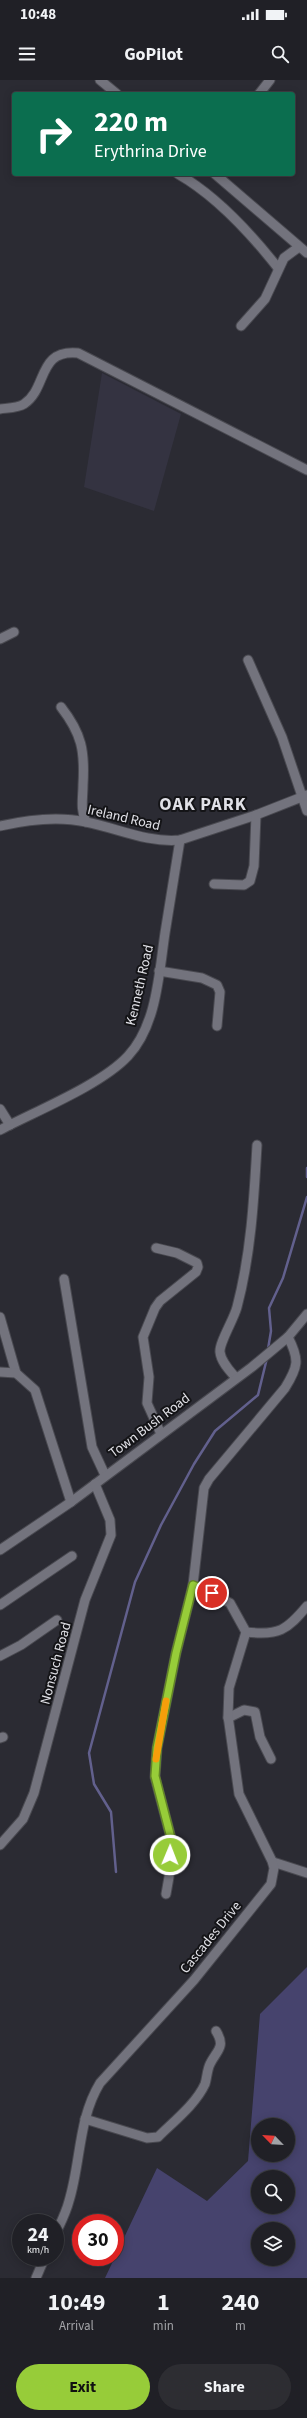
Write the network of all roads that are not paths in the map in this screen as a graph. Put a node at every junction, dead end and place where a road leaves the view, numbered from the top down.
1 (100, 80) edge
2 (270, 80) edge
3 (115, 92) edge
4 (261, 92) edge
5 (181, 176) edge
6 (217, 176) edge
7 (299, 247) junction
8 (307, 253) edge
9 (278, 268) junction
10 (241, 326) dead end
11 (0, 409) edge
12 (307, 470) edge
13 (14, 632) dead end
14 (0, 639) edge
15 (248, 660) dead end
16 (61, 707) dead end
17 (305, 796) edge
18 (307, 811) edge
19 (256, 815) junction
20 (86, 822) junction
21 (0, 826) edge
22 (180, 840) junction
23 (214, 884) dead end
24 (159, 971) junction
25 (217, 1026) dead end
26 (0, 1108) edge
27 (10, 1125) junction
28 (0, 1130) edge
29 (257, 1145) dead end
30 (156, 1248) dead end
31 (64, 1278) dead end
32 (307, 1314) edge
33 (0, 1317) edge
34 (288, 1337) junction
35 (0, 1372) edge
36 (16, 1373) junction
37 (236, 1378) junction
38 (161, 1434) junction
39 (105, 1476) junction
40 (95, 1484) junction
41 (70, 1502) junction
42 (1, 1546) edge
43 (72, 1556) dead end
44 (193, 1585) junction
45 (0, 1605) edge
46 (307, 1606) edge
47 (57, 1620) dead end
48 (246, 1632) junction
49 (0, 1656) edge
50 (228, 1718) junction
51 (271, 1759) dead end
52 (0, 1845) edge
53 (273, 1862) junction
54 (307, 1873) edge
55 (166, 1894) dead end
56 (216, 2031) dead end
57 (85, 2119) junction
58 (64, 2214) edge
59 (41, 2266) edge
60 (36, 2278) edge

1 - 3 street
2 - 4 street
5 - 9 street
6 - 7 street
7 - 8 street
7 - 9 street
9 - 10 street
11 - 12 street
13 - 14 street
15 - 17 street
16 - 20 street
17 - 18 street
17 - 19 street, Ireland Road
19 - 22 street, Ireland Road
19 - 23 street
20 - 21 street, Ireland Road
20 - 22 street, Ireland Road
22 - 24 street, Kenneth Road
24 - 25 street
24 - 27 street, Kenneth Road
26 - 27 street
27 - 28 street, Kenneth Road
29 - 37 street
30 - 38 street
31 - 39 street
32 - 34 street, Town Bush Road
33 - 36 street
34 - 37 street, Town Bush Road
34 - 44 street
35 - 36 street
36 - 41 street
37 - 38 street, Town Bush Road
38 - 39 street, Town Bush Road
39 - 40 street, Town Bush Road
40 - 41 street, Town Bush Road
40 - 52 street, Nonsuch Road
41 - 42 street, Town Bush Road
43 - 45 street
44 - 48 street
44 - 55 street
46 - 48 street
47 - 49 street
48 - 50 street
50 - 51 street
50 - 53 street
53 - 54 street
53 - 57 street, Cascades Drive
56 - 57 street
57 - 58 street, Cascades Drive
59 - 60 street

